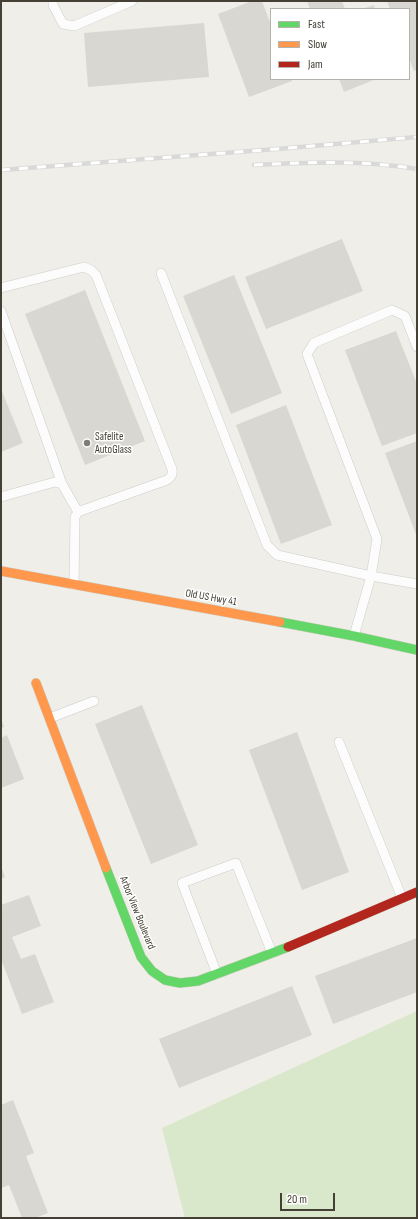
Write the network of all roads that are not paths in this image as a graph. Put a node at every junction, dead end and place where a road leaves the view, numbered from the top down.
1 (53, 1) edge
2 (132, 1) edge
3 (161, 273) dead end
4 (1, 288) edge
5 (1, 310) edge
6 (417, 347) edge
7 (62, 484) junction
8 (1, 498) edge
9 (78, 512) junction
10 (1, 571) edge
11 (370, 576) junction
12 (417, 584) edge
13 (74, 585) junction
14 (354, 636) junction
15 (417, 650) edge
16 (36, 683) dead end
17 (94, 701) dead end
18 (50, 718) junction
19 (339, 742) dead end
20 (417, 892) edge
21 (402, 898) junction
22 (272, 953) junction
23 (217, 974) junction

1 - 2 lane
3 - 11 lane
4 - 9 lane
5 - 7 lane
6 - 11 lane
7 - 8 lane
7 - 9 lane
9 - 13 lane
10 - 13 street, Old US Hwy 41
11 - 12 lane
11 - 14 lane
13 - 14 street, Old US Hwy 41
14 - 15 street, Old US Hwy 41
16 - 18 street, Arbor View Boulevard
17 - 18 lane
18 - 23 street, Arbor View Boulevard
19 - 21 lane
20 - 21 street, Arbor View Boulevard
21 - 22 street, Arbor View Boulevard
22 - 23 street, Arbor View Boulevard
22 - 23 lane

